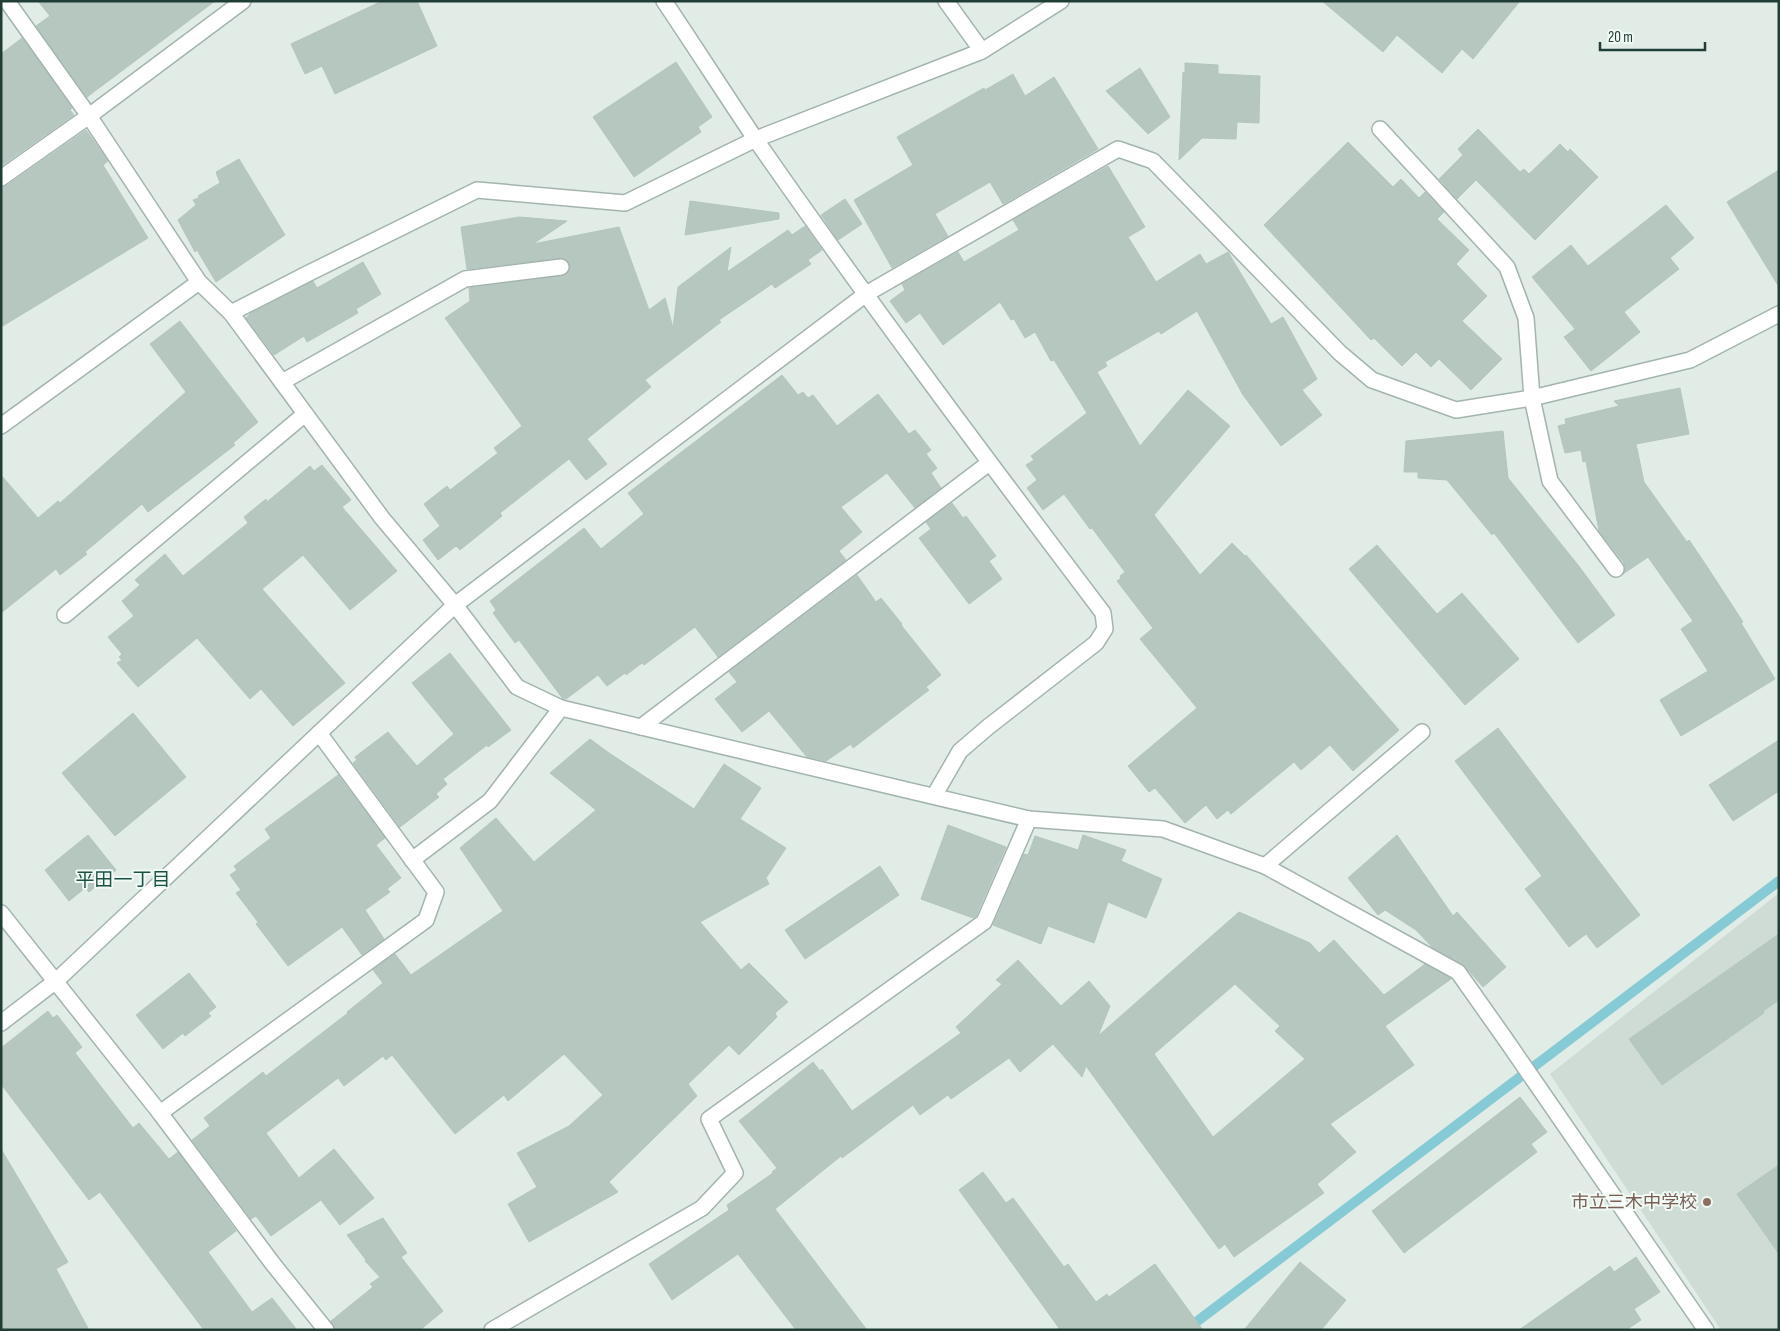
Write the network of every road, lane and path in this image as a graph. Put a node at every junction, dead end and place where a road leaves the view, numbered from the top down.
1 (7, 1) edge
2 (243, 1) edge
3 (664, 1) edge
4 (946, 1) edge
5 (1061, 1) edge
6 (982, 51) junction
7 (89, 116) junction
8 (1380, 129) dead end
9 (756, 139) junction
10 (1, 178) edge
11 (561, 267) dead end
12 (199, 282) junction
13 (866, 294) junction
14 (231, 314) junction
15 (1779, 314) edge
16 (282, 382) junction
17 (1532, 398) junction
18 (305, 414) junction
19 (1, 426) edge
20 (989, 462) junction
21 (1616, 569) dead end
22 (455, 605) junction
23 (65, 615) dead end
24 (561, 708) junction
25 (641, 727) junction
26 (1422, 732) dead end
27 (319, 733) junction
28 (934, 796) junction
29 (1029, 819) junction
30 (412, 860) junction
31 (1265, 866) junction
32 (1, 914) edge
33 (56, 980) junction
34 (1, 1022) edge
35 (160, 1112) junction
36 (326, 1330) edge
37 (492, 1330) edge
38 (1706, 1330) edge

1 - 7 street
2 - 7 street
3 - 9 street
4 - 6 street
5 - 6 street
6 - 9 street
7 - 10 street
7 - 12 street
8 - 17 street
9 - 13 street
9 - 14 street
11 - 16 street
12 - 14 street
12 - 19 street
13 - 17 street
13 - 20 street
13 - 22 street
14 - 16 street
15 - 17 street
16 - 18 street
17 - 21 street
18 - 22 street
18 - 23 street
20 - 25 street
20 - 28 street
22 - 24 street
22 - 27 street
24 - 25 street
24 - 30 street
25 - 28 street
26 - 31 street
27 - 30 street
27 - 33 street
28 - 29 street
29 - 31 street
29 - 37 street
30 - 35 street
31 - 38 street
32 - 33 street
33 - 34 street
33 - 35 street
35 - 36 street

